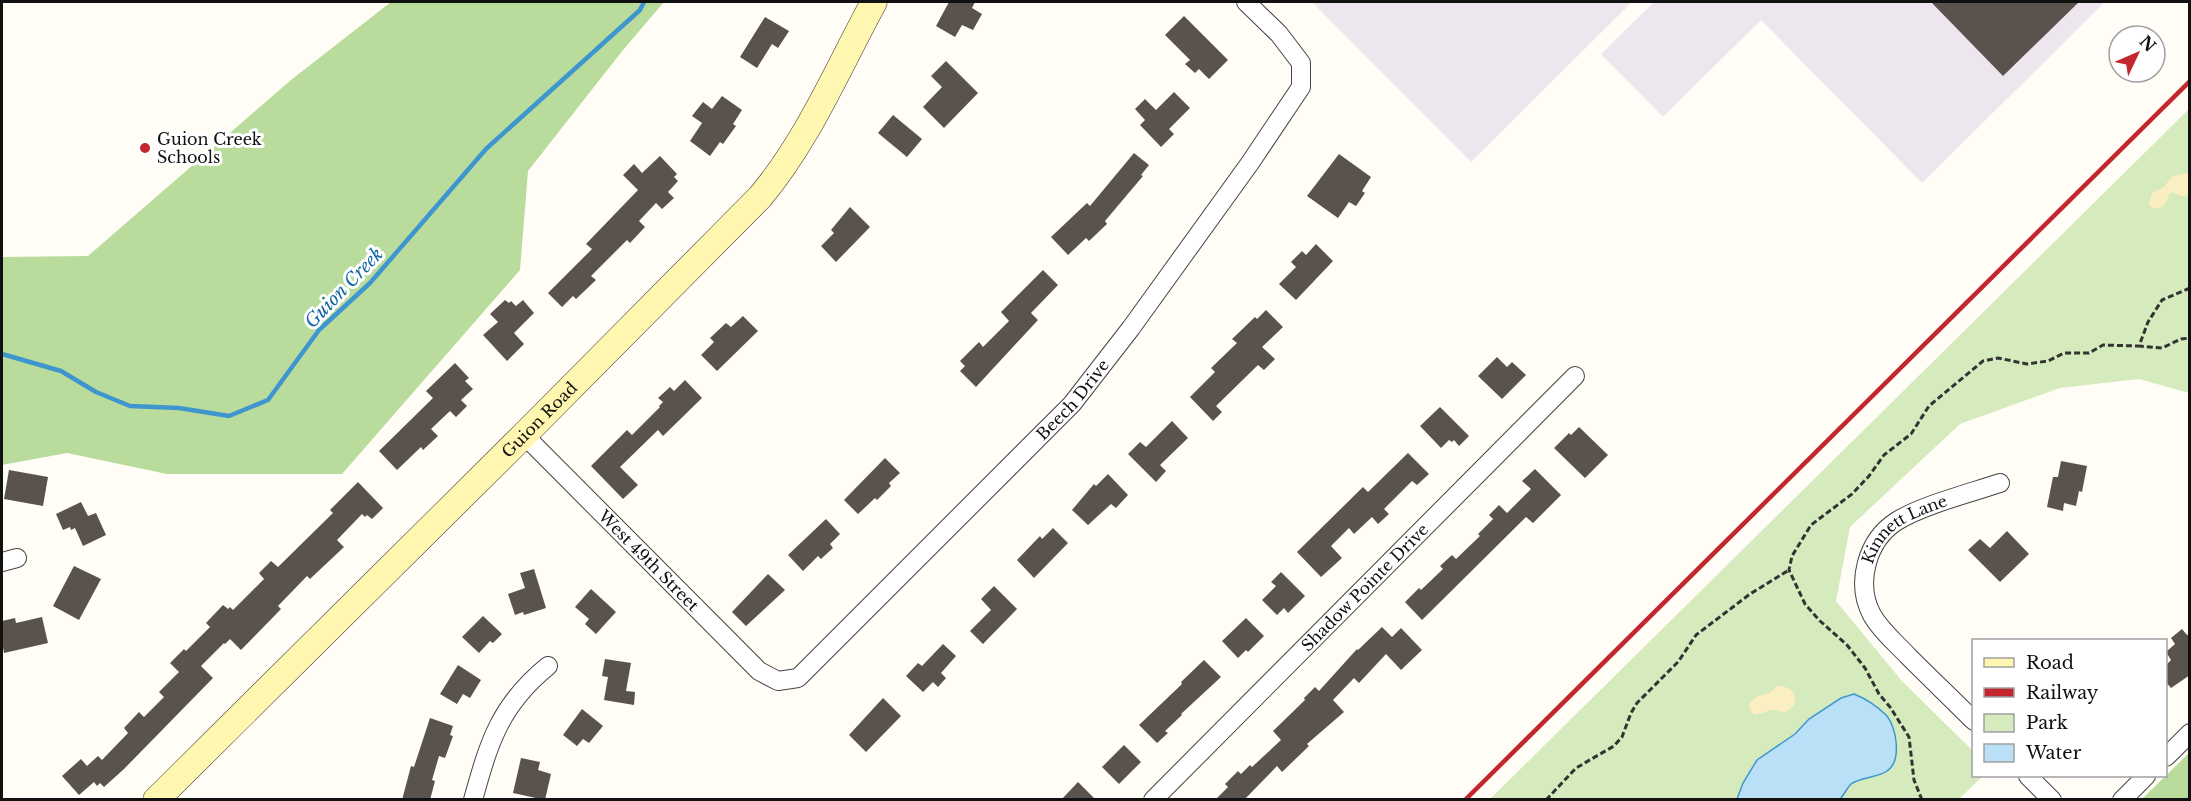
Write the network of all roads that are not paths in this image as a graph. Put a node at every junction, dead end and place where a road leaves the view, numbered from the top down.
1 (874, 2) edge
2 (1246, 2) edge
3 (1575, 376) dead end
4 (524, 435) junction
5 (2000, 483) dead end
6 (548, 666) dead end
7 (778, 681) joint
8 (1972, 719) edge
9 (2190, 734) edge
10 (2167, 755) edge
11 (2029, 777) edge
12 (2145, 777) edge
13 (156, 800) edge
14 (473, 800) edge
15 (1153, 800) edge
16 (2052, 800) edge
17 (2122, 800) edge

1 - 4 street, Guion Road
2 - 7 street, Beech Drive
3 - 15 street, Shadow Pointe Drive
4 - 7 street, West 49th Street
4 - 13 street, Guion Road
5 - 8 street, Kinnett Lane
6 - 14 street
9 - 10 street
11 - 16 street
12 - 17 street

